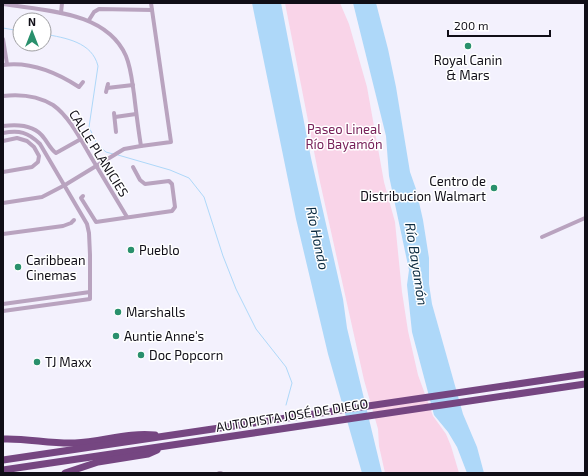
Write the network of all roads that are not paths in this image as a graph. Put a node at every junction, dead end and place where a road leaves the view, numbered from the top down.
1 (62, 3) edge
2 (151, 3) edge
3 (3, 4) edge
4 (28, 5) edge
5 (152, 10) junction
6 (61, 13) junction
7 (89, 20) junction
8 (5, 40) edge
9 (5, 65) edge
10 (83, 82) dead end
11 (132, 85) junction
12 (107, 88) dead end
13 (3, 96) edge
14 (136, 114) junction
15 (3, 126) edge
16 (116, 132) dead end
17 (3, 133) edge
18 (81, 139) junction
19 (3, 140) edge
20 (141, 146) junction
21 (97, 166) junction
22 (133, 168) dead end
23 (141, 171) dead end
24 (3, 172) edge
25 (136, 174) junction
26 (65, 185) junction
27 (84, 196) dead end
28 (3, 203) edge
29 (127, 217) junction
30 (585, 218) edge
31 (74, 220) dead end
32 (3, 234) edge
33 (542, 237) dead end
34 (90, 292) junction
35 (3, 304) edge
36 (3, 310) edge
37 (585, 374) edge
38 (585, 384) edge
39 (306, 425) junction
40 (188, 432) junction
41 (3, 436) edge
42 (167, 436) junction
43 (3, 439) edge
44 (12, 439) junction
45 (169, 446) junction
46 (3, 460) edge
47 (3, 463) edge
48 (3, 467) edge
49 (3, 470) edge
50 (65, 473) edge

1 - 6 street
2 - 5 street
3 - 4 street
4 - 6 street
5 - 7 street
5 - 20 street
6 - 7 street
7 - 11 street
8 - 9 street
9 - 10 street
11 - 12 street
11 - 14 street
13 - 18 street, CALLE PLANICIES
14 - 16 street
14 - 20 street
15 - 18 street
17 - 26 street
18 - 21 street, CALLE PLANICIES
19 - 24 street
20 - 21 street
21 - 26 street
21 - 29 street, CALLE PLANICIES
22 - 25 street
23 - 25 street
25 - 29 street
26 - 28 street
26 - 34 street
27 - 29 street
30 - 33 street
31 - 32 street
34 - 35 street
34 - 36 street
37 - 40 highway, AUTOPISTA JOSÉ DE DIEGO
38 - 39 highway, AUTOPISTA JOSÉ DE DIEGO
39 - 45 highway, AUTOPISTA JOSÉ DE DIEGO
39 - 48 highway
40 - 42 highway, AUTOPISTA JOSÉ DE DIEGO
40 - 47 highway
41 - 44 highway
42 - 44 highway
42 - 46 highway, AUTOPISTA JOSÉ DE DIEGO
43 - 44 highway
45 - 49 highway, AUTOPISTA JOSÉ DE DIEGO
45 - 50 highway

